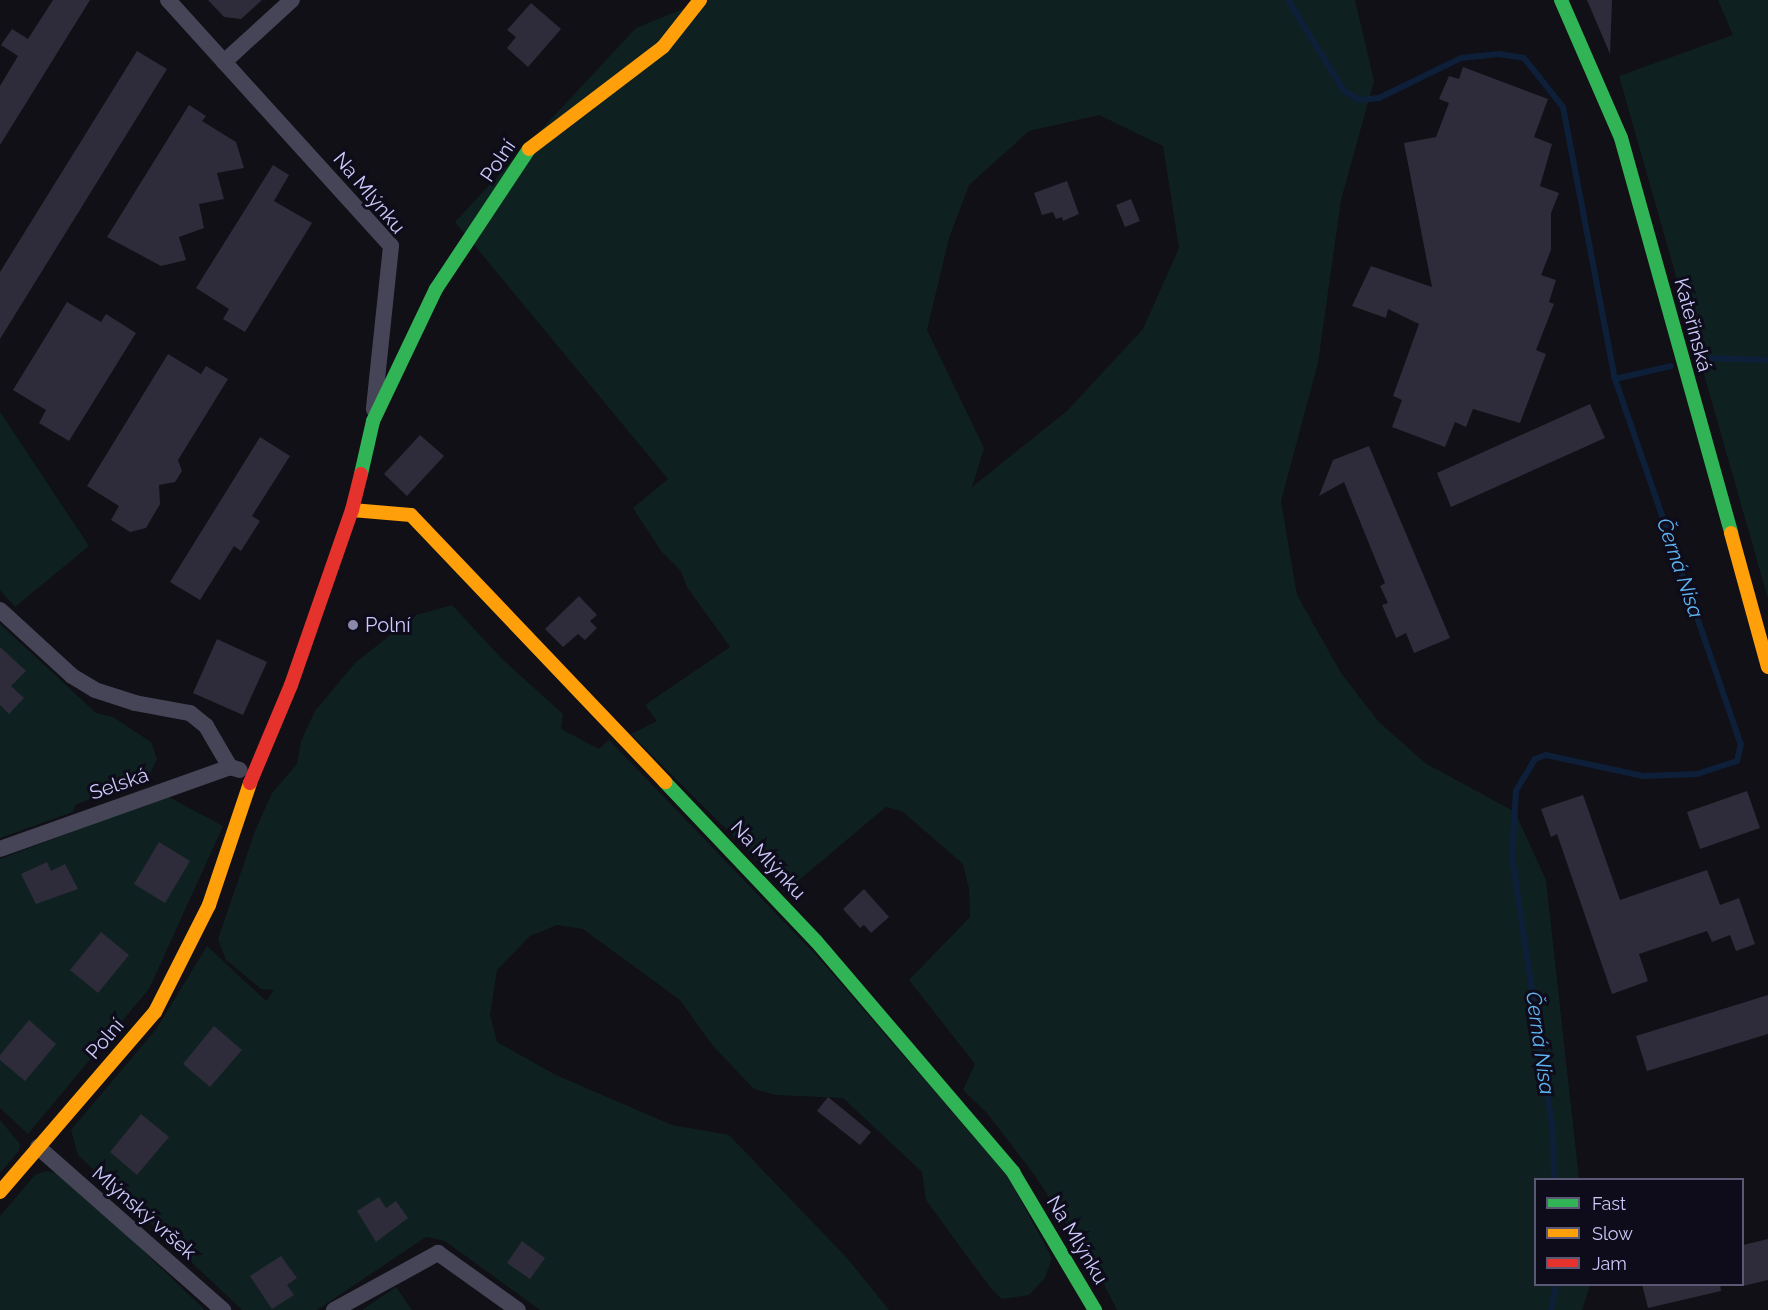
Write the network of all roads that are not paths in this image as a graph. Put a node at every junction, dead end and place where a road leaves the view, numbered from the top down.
1 (168, 0) edge
2 (292, 0) edge
3 (700, 0) edge
4 (1562, 0) edge
5 (224, 62) junction
6 (373, 421) junction
7 (352, 510) junction
8 (0, 610) edge
9 (1768, 667) edge
10 (230, 768) junction
11 (253, 773) junction
12 (0, 849) edge
13 (38, 1147) junction
14 (0, 1192) edge
15 (223, 1310) edge
16 (334, 1310) edge
17 (518, 1310) edge
18 (1095, 1310) edge

1 - 5 street, Na Mlýnku
2 - 5 street
3 - 6 street, Polní
4 - 9 street, Kateřinská
5 - 6 street, Na Mlýnku
6 - 7 street, Polní
7 - 11 street, Polní
7 - 18 street, Na Mlýnku
8 - 10 street
10 - 11 street
10 - 12 street, Selská
11 - 13 street, Polní
13 - 14 street, Polní
13 - 15 street, Mlýnský vršek
16 - 17 street

